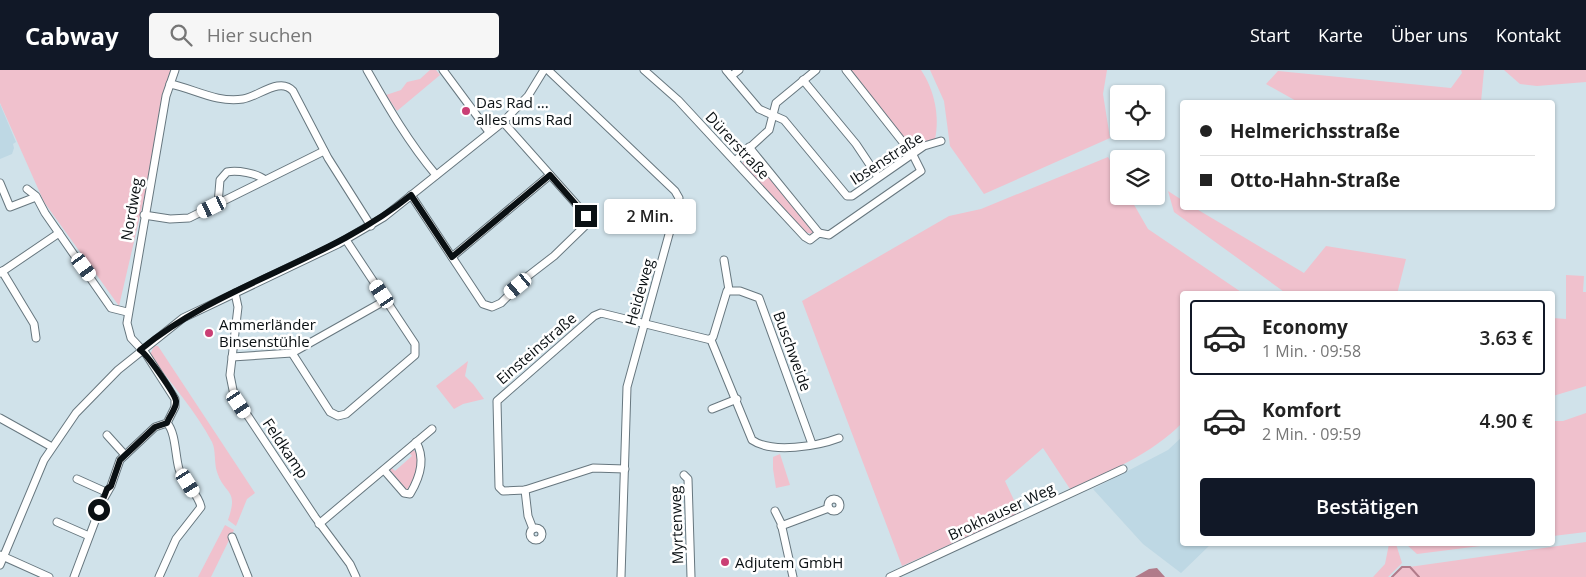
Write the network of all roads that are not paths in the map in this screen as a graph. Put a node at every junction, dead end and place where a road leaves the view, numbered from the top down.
1 (175, 70) edge
2 (366, 70) edge
3 (442, 70) edge
4 (544, 70) edge
5 (548, 70) edge
6 (644, 70) edge
7 (726, 70) edge
8 (738, 70) edge
9 (816, 70) edge
10 (846, 70) edge
11 (731, 76) junction
12 (803, 80) junction
13 (170, 84) junction
14 (772, 115) junction
15 (503, 122) junction
16 (489, 132) junction
17 (941, 140) dead end
18 (750, 147) junction
19 (324, 151) junction
20 (912, 155) junction
21 (734, 161) junction
22 (436, 175) junction
23 (550, 175) junction
24 (878, 177) junction
25 (265, 180) junction
26 (0, 182) edge
27 (27, 189) dead end
28 (411, 195) junction
29 (36, 197) junction
30 (218, 204) junction
31 (144, 215) junction
32 (371, 226) junction
33 (59, 233) junction
34 (819, 233) junction
35 (346, 240) junction
36 (452, 257) junction
37 (724, 260) dead end
38 (1, 272) edge
39 (728, 290) junction
40 (234, 293) junction
41 (386, 300) junction
42 (127, 312) junction
43 (645, 324) junction
44 (36, 338) dead end
45 (710, 339) junction
46 (140, 350) junction
47 (292, 353) junction
48 (232, 357) junction
49 (737, 400) junction
50 (712, 410) dead end
51 (0, 418) edge
52 (167, 423) junction
53 (432, 429) dead end
54 (107, 435) dead end
55 (839, 438) dead end
56 (416, 442) junction
57 (812, 444) junction
58 (52, 446) junction
59 (125, 455) junction
60 (625, 469) junction
61 (1123, 469) dead end
62 (384, 470) junction
63 (684, 475) dead end
64 (77, 479) dead end
65 (525, 490) junction
66 (106, 492) junction
67 (829, 508) dead end
68 (775, 511) dead end
69 (57, 522) dead end
70 (320, 524) junction
71 (781, 526) junction
72 (533, 528) dead end
73 (89, 536) junction
74 (232, 537) dead end
75 (2, 556) edge
76 (0, 565) edge
77 (45, 576) edge
78 (76, 577) edge
79 (159, 577) edge
80 (248, 577) edge
81 (356, 577) edge
82 (622, 577) edge
83 (692, 577) edge
84 (793, 577) edge
85 (890, 577) edge

1 - 13 street, Nordweg
2 - 22 street
3 - 16 street
4 - 15 street
5 - 43 street, Heideweg
6 - 21 street, Dürerstraße
7 - 11 street
8 - 11 street
9 - 12 street
10 - 20 street
11 - 14 street
12 - 14 street
12 - 24 street
13 - 19 street
13 - 31 street, Nordweg
14 - 18 street
14 - 24 street, Ibsenstraße
15 - 16 street
15 - 23 street
16 - 22 street
17 - 20 street, Ibsenstraße
18 - 21 street
18 - 34 street
19 - 25 street
19 - 32 street
20 - 24 street, Ibsenstraße
20 - 34 street
21 - 34 street, Dürerstraße
22 - 28 street
23 - 36 street
23 - 36 street
25 - 30 street
25 - 30 street
26 - 29 street
27 - 29 street
28 - 32 street
28 - 36 street
29 - 33 street
30 - 31 street
31 - 42 street, Nordweg
32 - 35 street
33 - 38 street
33 - 42 street
35 - 40 street
35 - 41 street
37 - 39 street
38 - 44 street
39 - 45 street
39 - 57 street, Buschweide
40 - 46 street
40 - 48 street, Feldkamp
41 - 47 street
41 - 47 street
42 - 46 street, Nordweg
43 - 45 street
43 - 60 street, Heideweg
43 - 65 street, Einsteinstraße
45 - 49 street
46 - 52 street, Nordweg
46 - 58 street
47 - 48 street
48 - 70 street, Feldkamp
49 - 50 street
49 - 57 street
51 - 58 street
52 - 59 street
52 - 79 street
53 - 56 street
54 - 59 street
55 - 57 street
56 - 62 street
56 - 62 street
58 - 75 street
59 - 66 street
60 - 65 street, Einsteinstraße
60 - 82 street, Heideweg
61 - 85 street, Brokhauser Weg
62 - 70 street
63 - 83 street, Myrtenweg
64 - 66 street
65 - 72 street
66 - 73 street
67 - 71 street
68 - 71 street
69 - 73 street
70 - 81 street, Feldkamp
71 - 84 street
73 - 78 street
74 - 80 street
75 - 76 street
75 - 77 street

